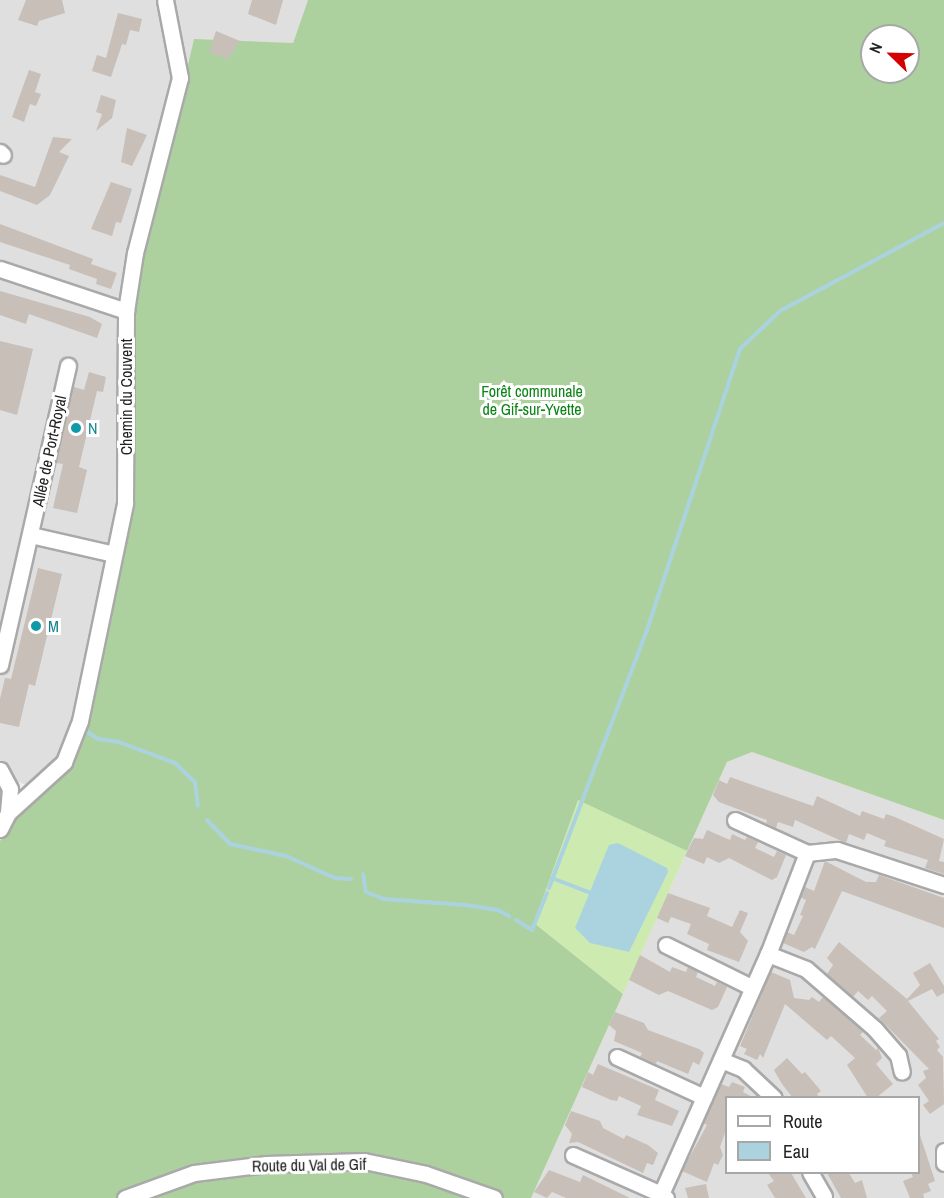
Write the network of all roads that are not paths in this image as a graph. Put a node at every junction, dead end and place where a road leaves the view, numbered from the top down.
1 (165, 0) edge
2 (0, 269) edge
3 (126, 311) junction
4 (68, 366) dead end
5 (31, 535) junction
6 (114, 554) junction
7 (0, 665) edge
8 (4, 782) edge
9 (35, 786) junction
10 (8, 813) junction
11 (735, 820) dead end
12 (0, 828) edge
13 (807, 852) junction
14 (944, 885) edge
15 (666, 945) dead end
16 (768, 954) junction
17 (751, 987) junction
18 (617, 1057) dead end
19 (721, 1060) junction
20 (902, 1072) dead end
21 (772, 1096) edge
22 (704, 1097) junction
23 (944, 1151) edge
24 (573, 1155) dead end
25 (944, 1163) edge
26 (811, 1174) edge
27 (663, 1196) edge
28 (824, 1196) dead end
29 (124, 1198) edge
30 (494, 1198) edge

1 - 3 street, Chemin du Couvent
2 - 3 street
3 - 6 street, Chemin du Couvent
4 - 5 street, Allée de Port-Royal
5 - 6 street
5 - 7 street, Allée de Port-Royal
6 - 9 street, Chemin du Couvent
8 - 9 street
8 - 10 street
9 - 10 street, Chemin du Couvent
10 - 12 street
11 - 13 street
13 - 14 street
13 - 16 street
15 - 17 street
16 - 17 street
16 - 20 street
17 - 19 street
18 - 22 street
19 - 21 street
19 - 22 street
22 - 27 street
23 - 25 street
24 - 27 street
26 - 28 street
29 - 30 street, Route du Val de Gif

